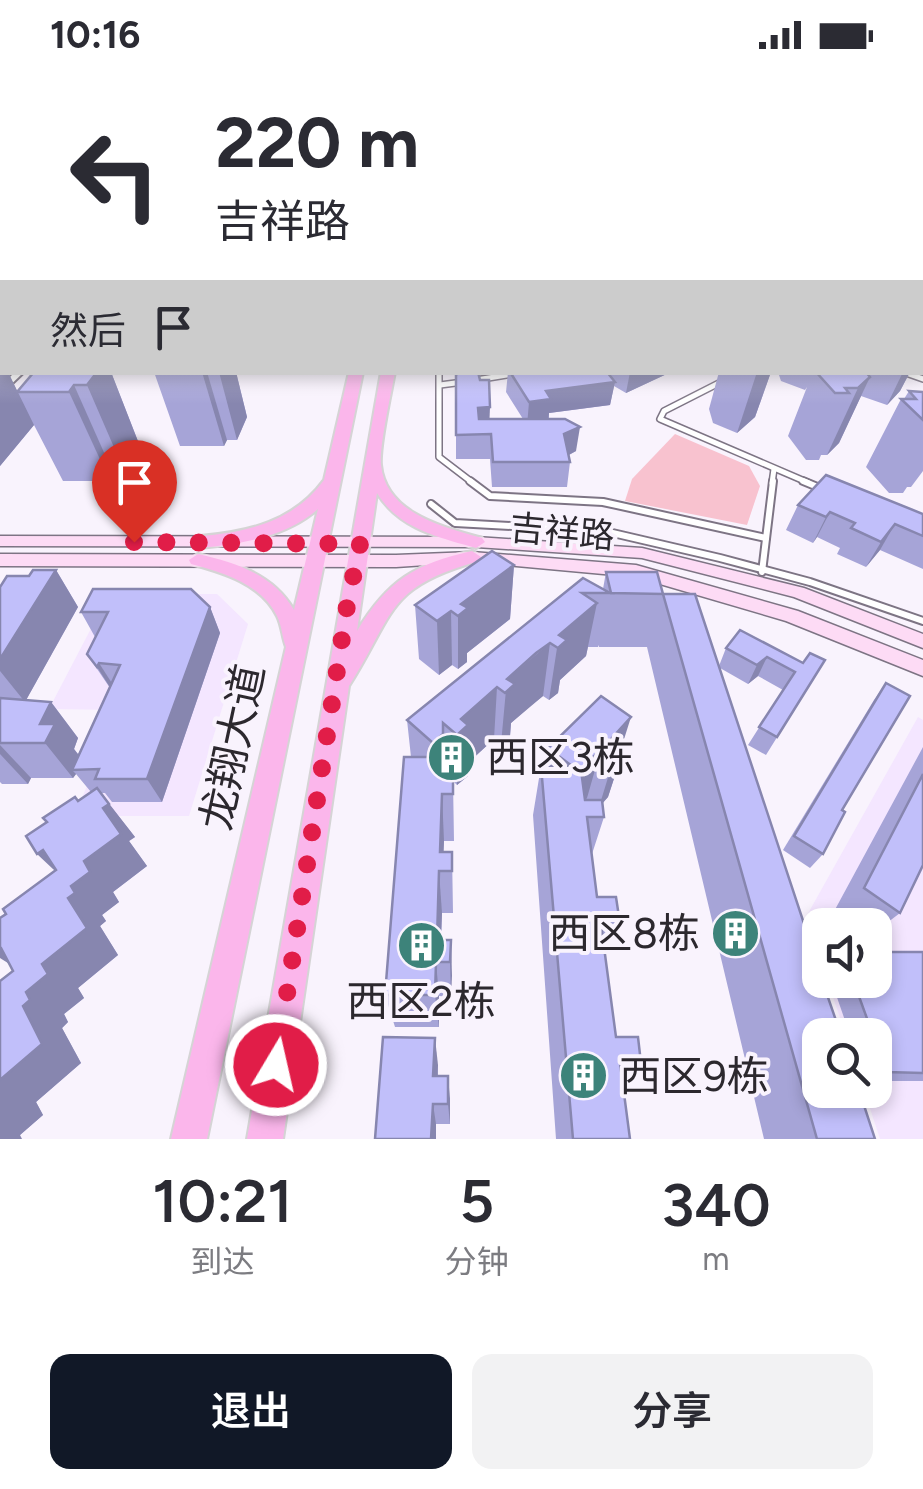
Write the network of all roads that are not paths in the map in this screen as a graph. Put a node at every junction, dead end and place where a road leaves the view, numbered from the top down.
1 (355, 375) edge
2 (388, 375) edge
3 (439, 375) edge
4 (506, 375) edge
5 (727, 380) dead end
6 (440, 385) junction
7 (336, 466) junction
8 (374, 466) junction
9 (774, 469) junction
10 (822, 488) edge
11 (431, 504) dead end
12 (766, 538) junction
13 (0, 541) edge
14 (474, 549) junction
15 (199, 551) junction
16 (318, 552) junction
17 (359, 552) junction
18 (0, 560) edge
19 (761, 576) junction
20 (675, 582) junction
21 (681, 602) edge
22 (923, 621) edge
23 (923, 641) edge
24 (295, 656) junction
25 (923, 668) edge
26 (334, 694) junction
27 (190, 1139) edge
28 (265, 1139) edge

1 - 7 main road, 龙翔大道
2 - 8 main road
3 - 6 lane
4 - 6 lane
5 - 9 lane
6 - 12 lane
7 - 15 main road
7 - 16 main road, 龙翔大道
8 - 14 main road
8 - 17 main road
9 - 10 lane
9 - 12 lane
11 - 19 lane
12 - 19 lane
13 - 15 main road, 吉祥路
14 - 17 main road, 吉祥路
14 - 19 main road, 吉祥路
14 - 20 main road, 吉祥路
14 - 26 main road
15 - 16 main road, 吉祥路
15 - 18 main road, 吉祥路
15 - 24 main road
16 - 17 main road, 吉祥路
16 - 24 main road, 龙翔大道
17 - 26 main road
19 - 22 lane
19 - 23 main road, 吉祥路
20 - 21 street
20 - 25 main road, 吉祥路
24 - 27 main road, 龙翔大道
26 - 28 main road

